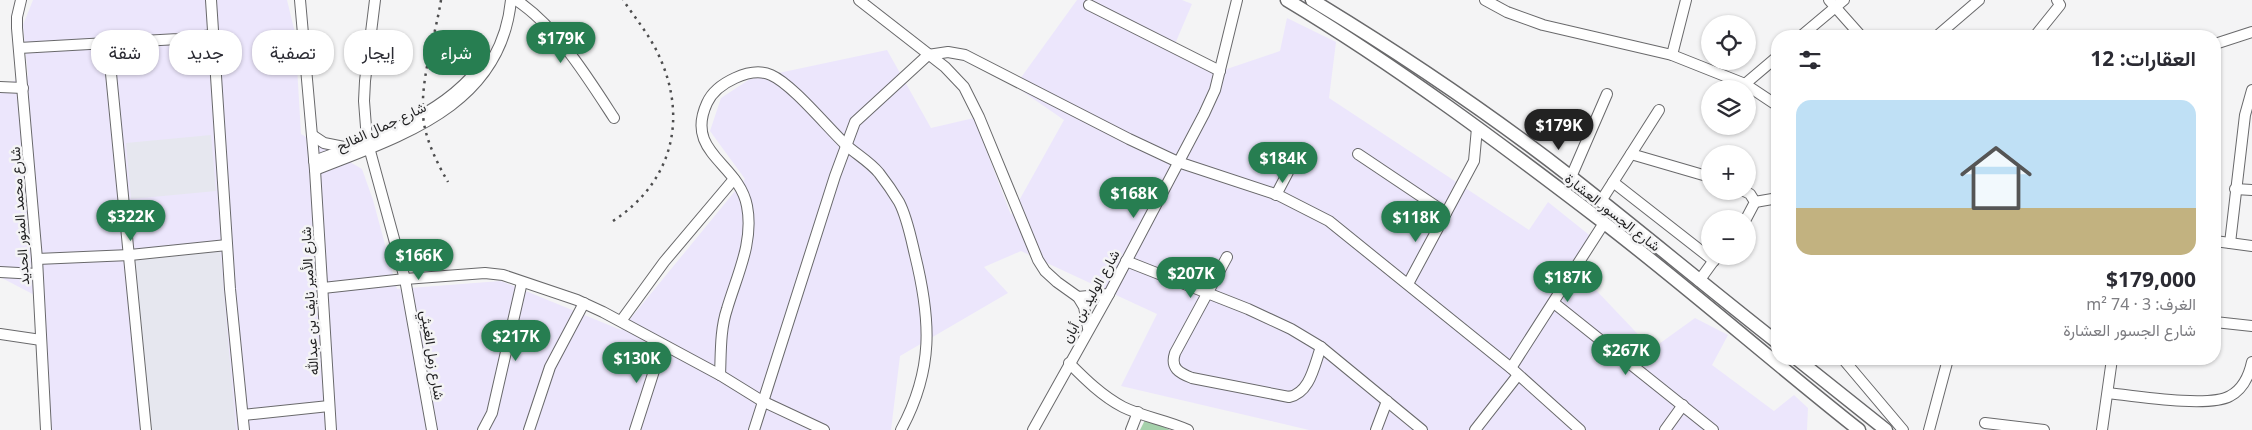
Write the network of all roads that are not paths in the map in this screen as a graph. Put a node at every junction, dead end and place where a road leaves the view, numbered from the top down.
1 (21, 0) edge
2 (210, 0) edge
3 (300, 0) edge
4 (375, 0) edge
5 (506, 0) edge
6 (511, 0) edge
7 (516, 0) edge
8 (859, 0) edge
9 (1287, 0) edge
10 (1313, 0) edge
11 (1485, 0) edge
12 (1686, 0) edge
13 (1844, 0) edge
14 (1979, 0) edge
15 (2060, 2) edge
16 (1238, 3) edge
17 (1832, 4) edge
18 (1089, 5) dead end
19 (213, 30) edge
20 (1362, 30) junction
21 (1807, 30) edge
22 (1856, 30) edge
23 (1943, 30) edge
24 (2039, 30) edge
25 (2252, 32) edge
26 (1353, 42) junction
27 (2221, 42) edge
28 (91, 44) edge
29 (19, 48) junction
30 (928, 55) junction
31 (1672, 55) junction
32 (1771, 62) edge
33 (1220, 71) junction
34 (111, 75) edge
35 (216, 75) edge
36 (1735, 80) edge
37 (1750, 80) edge
38 (0, 87) edge
39 (23, 88) junction
40 (2252, 90) edge
41 (1756, 91) edge
42 (1607, 94) dead end
43 (1771, 101) edge
44 (1659, 110) dead end
45 (2248, 115) edge
46 (614, 118) dead end
47 (1477, 128) junction
48 (312, 135) junction
49 (368, 144) junction
50 (846, 145) junction
51 (350, 148) junction
52 (1300, 152) dead end
53 (1358, 154) dead end
54 (1631, 154) junction
55 (1178, 162) junction
56 (315, 165) junction
57 (1701, 174) edge
58 (1571, 177) junction
59 (734, 179) junction
60 (1613, 182) junction
61 (2235, 189) junction
62 (2252, 190) edge
63 (1276, 195) junction
64 (1771, 199) edge
65 (1601, 201) junction
66 (1755, 202) joint
67 (1751, 210) edge
68 (1446, 213) junction
69 (1604, 223) junction
70 (2221, 241) edge
71 (2230, 242) junction
72 (227, 245) junction
73 (2252, 246) edge
74 (1701, 248) edge
75 (130, 254) junction
76 (1227, 257) dead end
77 (37, 259) junction
78 (1126, 261) junction
79 (1711, 265) edge
80 (0, 272) edge
81 (37, 274) junction
82 (406, 279) junction
83 (1699, 281) junction
84 (522, 282) junction
85 (1408, 284) junction
86 (323, 288) junction
87 (1109, 294) junction
88 (1208, 294) junction
89 (1078, 297) junction
90 (584, 303) junction
91 (1554, 303) junction
92 (620, 321) junction
93 (2221, 323) edge
94 (2252, 326) edge
95 (1088, 328) junction
96 (0, 334) edge
97 (1771, 338) edge
98 (42, 340) junction
99 (662, 346) junction
100 (1321, 348) junction
101 (1771, 360) edge
102 (2252, 362) edge
103 (1069, 363) junction
104 (1777, 365) edge
105 (1805, 365) edge
106 (1849, 365) edge
107 (1946, 365) edge
108 (2111, 365) edge
109 (1514, 371) junction
110 (720, 375) junction
111 (2108, 393) junction
112 (762, 401) junction
113 (1387, 401) junction
114 (329, 406) junction
115 (1682, 406) junction
116 (1138, 412) junction
117 (243, 415) junction
118 (1985, 423) dead end
119 (1852, 427) edge
120 (46, 430) edge
121 (146, 430) edge
122 (244, 430) edge
123 (331, 430) edge
124 (432, 430) edge
125 (483, 430) edge
126 (529, 430) edge
127 (635, 430) edge
128 (754, 430) edge
129 (824, 430) edge
130 (901, 430) edge
131 (1033, 430) edge
132 (1131, 430) edge
133 (1188, 430) edge
134 (1376, 430) edge
135 (1422, 430) edge
136 (1475, 430) edge
137 (1580, 430) edge
138 (1665, 430) edge
139 (1713, 430) edge
140 (1886, 430) edge
141 (1903, 430) edge
142 (1929, 430) edge
143 (2044, 430) edge
144 (2102, 430) edge

1 - 29 street, شارع محمد المنور الحديد
2 - 19 street
3 - 48 street
4 - 49 street, شارع زمل الغيثي
5 - 49 street, شارع جمال الفالح
6 - 49 street, شارع جمال الفالح
7 - 46 street
8 - 30 street
9 - 26 main road, شارع الجسور العشارة
10 - 20 main road, شارع الجسور العشارة
11 - 31 street
12 - 31 street
13 - 17 street
14 - 23 street
15 - 24 street
16 - 33 street, شارع الوليد بن أبان
17 - 21 street
17 - 22 street
18 - 33 street
20 - 26 main road
20 - 58 main road, شارع الجسور العشارة
25 - 27 street
26 - 47 main road, شارع الجسور العشارة
28 - 29 street
29 - 39 street, شارع محمد المنور الحديد
30 - 50 street
30 - 55 street
30 - 89 street
31 - 36 street
32 - 37 street
33 - 55 street, شارع الوليد بن أبان
34 - 75 street
35 - 72 street
38 - 39 street
39 - 77 street, شارع محمد المنور الحديد
40 - 45 street
41 - 43 street
42 - 58 street
44 - 54 street
45 - 61 street
47 - 68 street
47 - 69 main road, شارع الجسور العشارة
48 - 51 street
48 - 56 street
49 - 51 street, شارع جمال الفالح
49 - 56 street, شارع جمال الفالح
49 - 82 street, شارع زمل الغيثي
50 - 59 street
50 - 112 street
50 - 130 street
51 - 56 street, شارع جمال الفالح
52 - 63 street
53 - 68 street
54 - 57 street
54 - 60 street
55 - 63 street
55 - 78 street, شارع الوليد بن أبان
56 - 86 street, شارع الأمير نايف بن عبدالله
58 - 65 main road, شارع الجسور العشارة
59 - 92 street
59 - 110 street
60 - 65 street
60 - 74 street
61 - 62 street
61 - 71 street
63 - 85 street
64 - 66 street
65 - 83 main road, شارع الجسور العشارة
66 - 67 street
68 - 85 street
69 - 91 street
69 - 101 main road, شارع الجسور العشارة
70 - 71 street
71 - 73 street
72 - 75 street
72 - 117 street
75 - 77 street
75 - 121 street
76 - 88 street
77 - 81 street, شارع محمد المنور الحديد
78 - 87 street, شارع الوليد بن أبان
78 - 88 street
79 - 83 street
80 - 81 street
81 - 98 street, شارع محمد المنور الحديد
82 - 84 street
82 - 86 street
82 - 124 street, شارع زمل الغيثي
83 - 97 main road, شارع الجسور العشارة
84 - 90 street
84 - 125 street
85 - 109 street
86 - 114 street, شارع الأمير نايف بن عبدالله
87 - 89 street
87 - 95 street, شارع الوليد بن أبان
88 - 100 street
88 - 100 street
89 - 95 street
90 - 92 street
90 - 126 street
91 - 109 street
91 - 115 street
92 - 99 street
93 - 94 street
95 - 103 street, شارع الوليد بن أبان
96 - 98 street
98 - 120 street, شارع محمد المنور الحديد
99 - 110 street
99 - 127 street
100 - 113 street
102 - 111 street
103 - 116 street
103 - 131 street, شارع الوليد بن أبان
104 - 119 main road, شارع الجسور العشارة
105 - 140 main road
106 - 141 street
107 - 142 street
108 - 111 street
109 - 136 street
109 - 137 street
110 - 112 street
111 - 144 street
112 - 128 street
112 - 129 street
113 - 134 street
113 - 135 street
114 - 117 street
114 - 123 street, شارع الأمير نايف بن عبدالله
115 - 138 street
115 - 139 street
116 - 132 street
116 - 133 street
117 - 122 street
118 - 143 street

